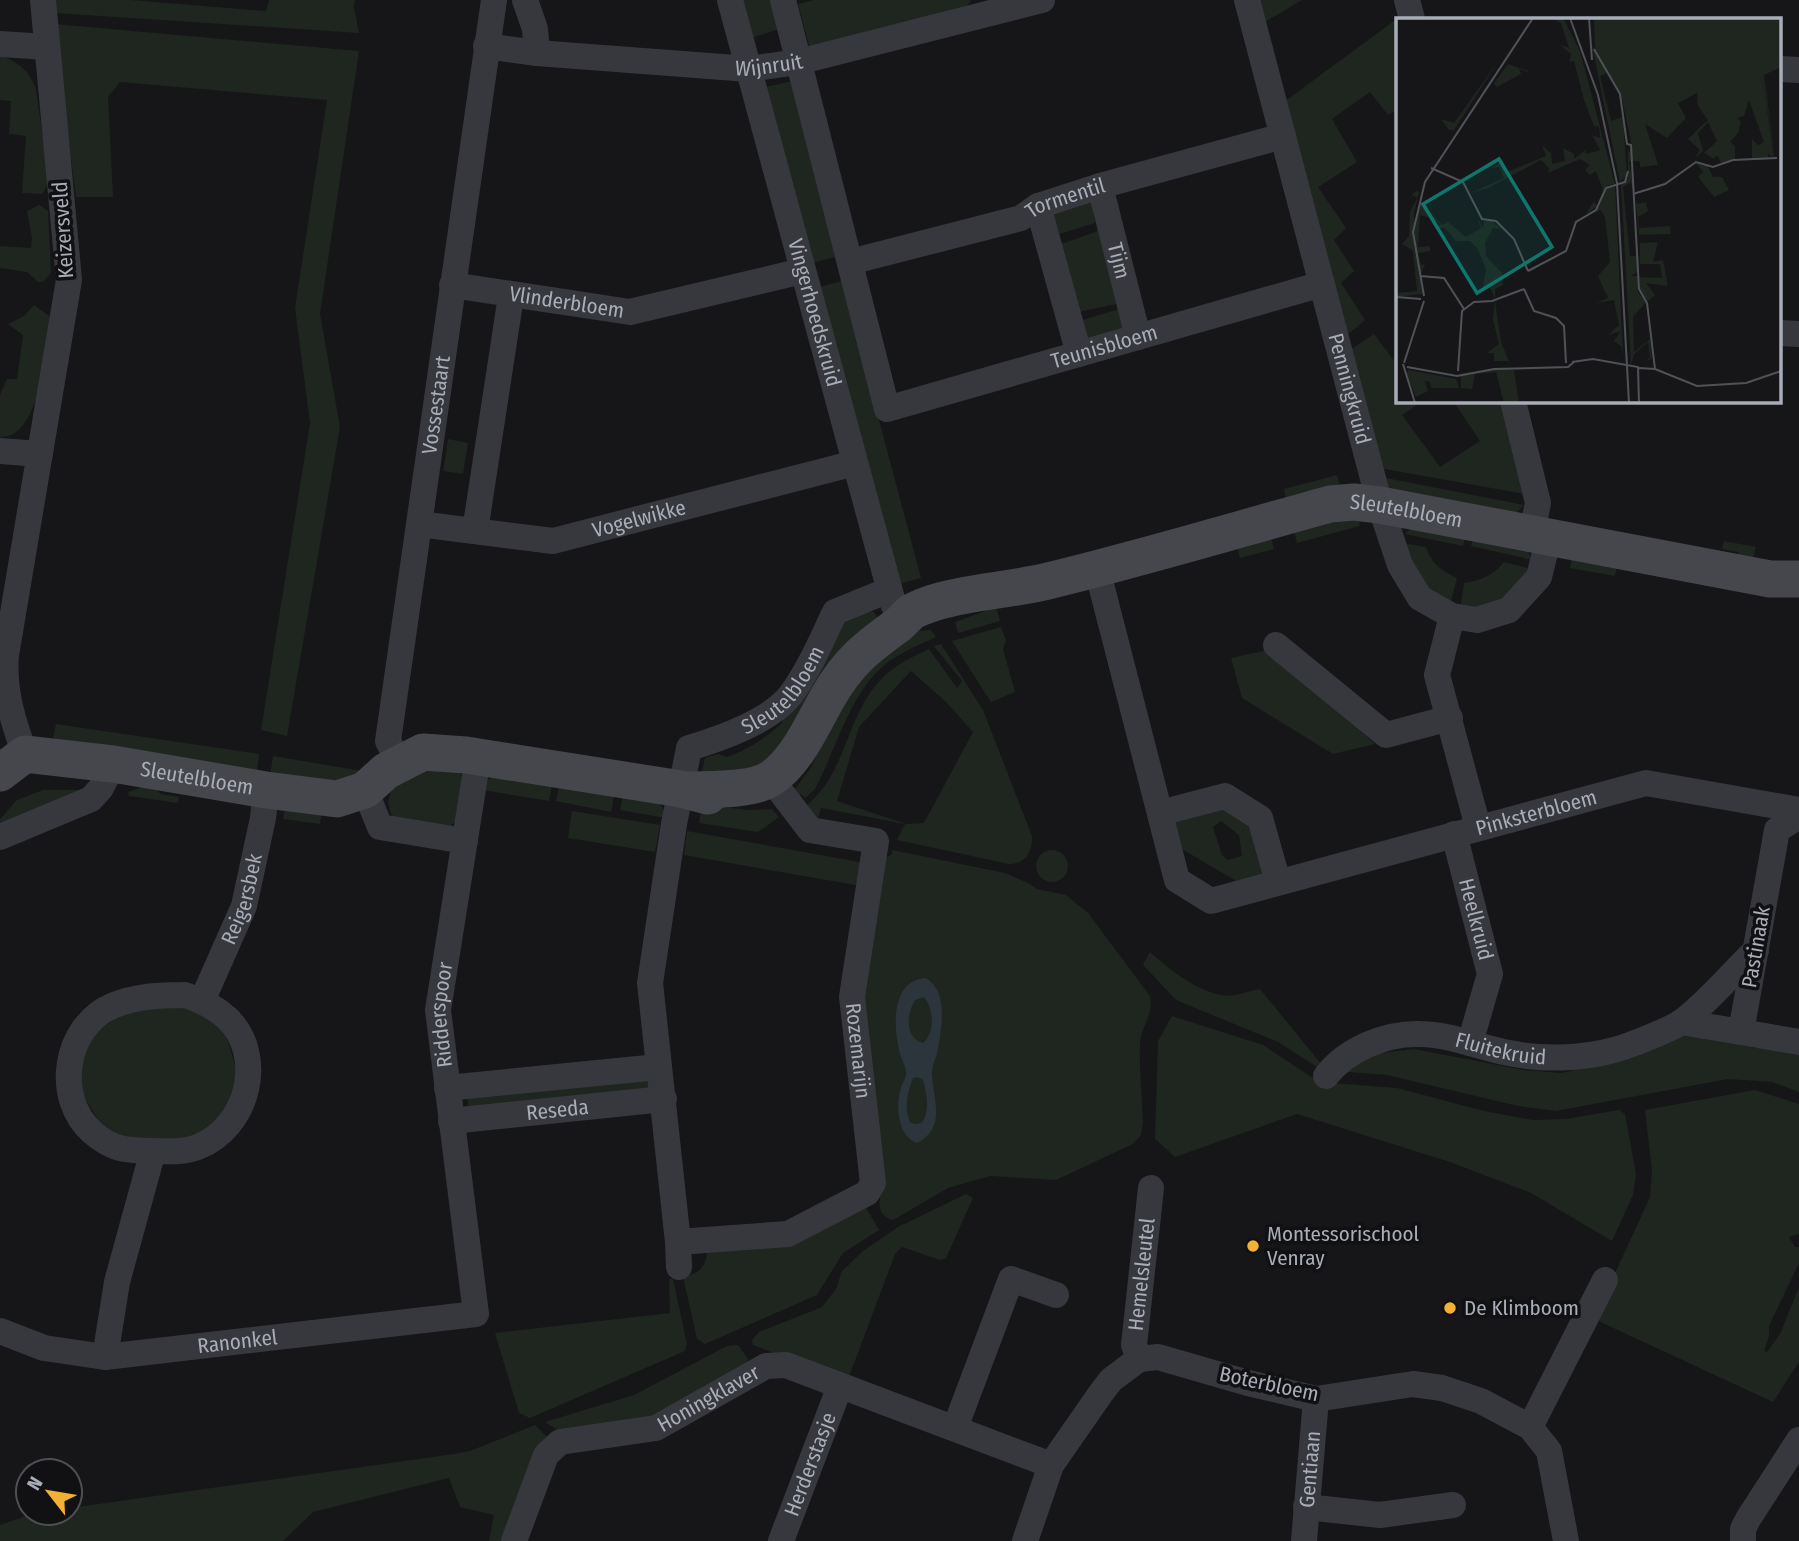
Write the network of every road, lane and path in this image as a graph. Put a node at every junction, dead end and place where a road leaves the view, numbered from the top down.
1 (43, 0) edge
2 (494, 0) edge
3 (525, 0) edge
4 (730, 0) edge
5 (783, 0) edge
6 (1042, 0) edge
7 (1247, 0) edge
8 (1407, 0) edge
9 (990, 7) edge
10 (1412, 18) edge
11 (0, 44) edge
12 (486, 46) junction
13 (47, 47) junction
14 (537, 53) junction
15 (799, 62) junction
16 (749, 69) junction
17 (1283, 136) junction
18 (1100, 186) junction
19 (1038, 206) junction
20 (850, 262) junction
21 (802, 271) junction
22 (453, 285) junction
23 (1322, 285) junction
24 (511, 296) junction
25 (1138, 337) junction
26 (1079, 354) junction
27 (1513, 402) edge
28 (0, 451) edge
29 (40, 454) junction
30 (855, 463) junction
31 (1380, 505) junction
32 (419, 524) junction
33 (475, 531) junction
34 (1541, 534) junction
35 (1097, 569) junction
36 (1799, 579) edge
37 (894, 607) junction
38 (1452, 616) junction
39 (1276, 645) dead end
40 (1450, 718) junction
41 (478, 757) junction
42 (399, 763) junction
43 (13, 764) edge
44 (113, 764) junction
45 (775, 784) junction
46 (684, 789) junction
47 (266, 790) junction
48 (365, 790) junction
49 (1799, 810) edge
50 (1160, 813) junction
51 (1799, 816) edge
52 (1466, 830) junction
53 (0, 837) edge
54 (465, 841) junction
55 (1278, 882) junction
56 (1755, 950) junction
57 (202, 1001) junction
58 (1681, 1022) junction
59 (1741, 1032) junction
60 (1799, 1042) edge
61 (1470, 1043) junction
62 (658, 1067) junction
63 (1326, 1076) dead end
64 (447, 1088) junction
65 (664, 1099) junction
66 (451, 1121) junction
67 (153, 1151) junction
68 (1151, 1188) dead end
69 (1605, 1280) dead end
70 (1056, 1295) dead end
71 (476, 1314) joint
72 (0, 1331) edge
73 (105, 1357) junction
74 (1139, 1360) junction
75 (840, 1386) junction
76 (1316, 1399) junction
77 (1530, 1427) junction
78 (955, 1428) junction
79 (1799, 1440) edge
80 (1051, 1465) junction
81 (1453, 1505) dead end
82 (1306, 1507) junction
83 (514, 1541) edge
84 (781, 1541) edge
85 (1025, 1541) edge
86 (1304, 1541) edge
87 (1566, 1541) edge
88 (1743, 1541) edge

1 - 13 street, Keizersveld
2 - 12 street, Vossestaart
3 - 14 street
4 - 16 street, Vingerhoedskruid
5 - 15 street
6 - 9 street, Wijnruit
7 - 17 street, Penningkruid
8 - 10 street
9 - 15 street, Wijnruit
11 - 13 street
12 - 14 street, Wijnruit
12 - 22 street, Vossestaart
13 - 29 street, Keizersveld
14 - 16 street, Wijnruit
15 - 16 street, Wijnruit
15 - 20 street
16 - 21 street, Vingerhoedskruid
17 - 18 street, Tormentil
17 - 23 street, Penningkruid
18 - 19 street, Tormentil
18 - 25 street, Tijm
19 - 20 street, Tormentil
19 - 26 street
20 - 26 street, Teunisbloem
21 - 24 street, Vlinderbloem
21 - 30 street, Vingerhoedskruid
22 - 24 street, Vlinderbloem
22 - 32 street, Vossestaart
23 - 25 street, Teunisbloem
23 - 31 street, Penningkruid
24 - 33 street
25 - 26 street, Teunisbloem
27 - 34 street, Penningkruid
28 - 29 street
29 - 43 street, Keizersveld
30 - 33 street, Vogelwikke
30 - 37 street, Vingerhoedskruid
31 - 34 street, Sleutelbloem
31 - 35 street, Sleutelbloem
31 - 38 street, Penningkruid
32 - 33 street, Vogelwikke
32 - 42 street, Vossestaart
34 - 36 street, Sleutelbloem
34 - 38 street, Penningkruid
35 - 37 street, Sleutelbloem
35 - 50 street, Pinksterbloem
37 - 45 street, Sleutelbloem
37 - 46 street, Sleutelbloem
38 - 40 street, Heelkruid
39 - 40 street
40 - 52 street, Heelkruid
41 - 42 street, Sleutelbloem
41 - 46 street, Sleutelbloem
41 - 54 street, Ridderspoor
42 - 48 street, Sleutelbloem
43 - 44 street, Sleutelbloem
44 - 47 street, Sleutelbloem
44 - 53 street
45 - 46 street, Sleutelbloem
45 - 65 street, Rozemarijn
46 - 62 street, Rozemarijn
47 - 48 street, Sleutelbloem
47 - 57 street, Reigersbek
48 - 54 street
49 - 52 street, Pinksterbloem
50 - 55 street
50 - 55 street, Pinksterbloem
51 - 56 street, Pastinaak
52 - 55 street, Pinksterbloem
52 - 61 street, Heelkruid
54 - 64 street, Ridderspoor
56 - 58 street, Fluitekruid
56 - 59 street, Pastinaak
57 - 67 street
57 - 67 street
58 - 59 street
58 - 61 street, Fluitekruid
59 - 60 street
61 - 63 street, Fluitekruid
62 - 64 street, Reseda
62 - 65 street, Rozemarijn
64 - 66 street, Ridderspoor
65 - 66 street, Reseda
66 - 71 street, Ridderspoor
67 - 73 street
68 - 74 street, Hemelsleutel
69 - 77 street
70 - 78 street
71 - 73 street, Ranonkel
72 - 73 street, Ranonkel
74 - 76 street, Boterbloem
74 - 80 street
75 - 78 street, Honingklaver
75 - 83 street, Honingklaver
75 - 84 street, Herderstasje
76 - 77 street, Boterbloem
76 - 82 street, Gentiaan
77 - 87 street, Boterbloem
78 - 80 street, Honingklaver
79 - 88 street
80 - 85 street
81 - 82 street
82 - 86 street, Gentiaan

